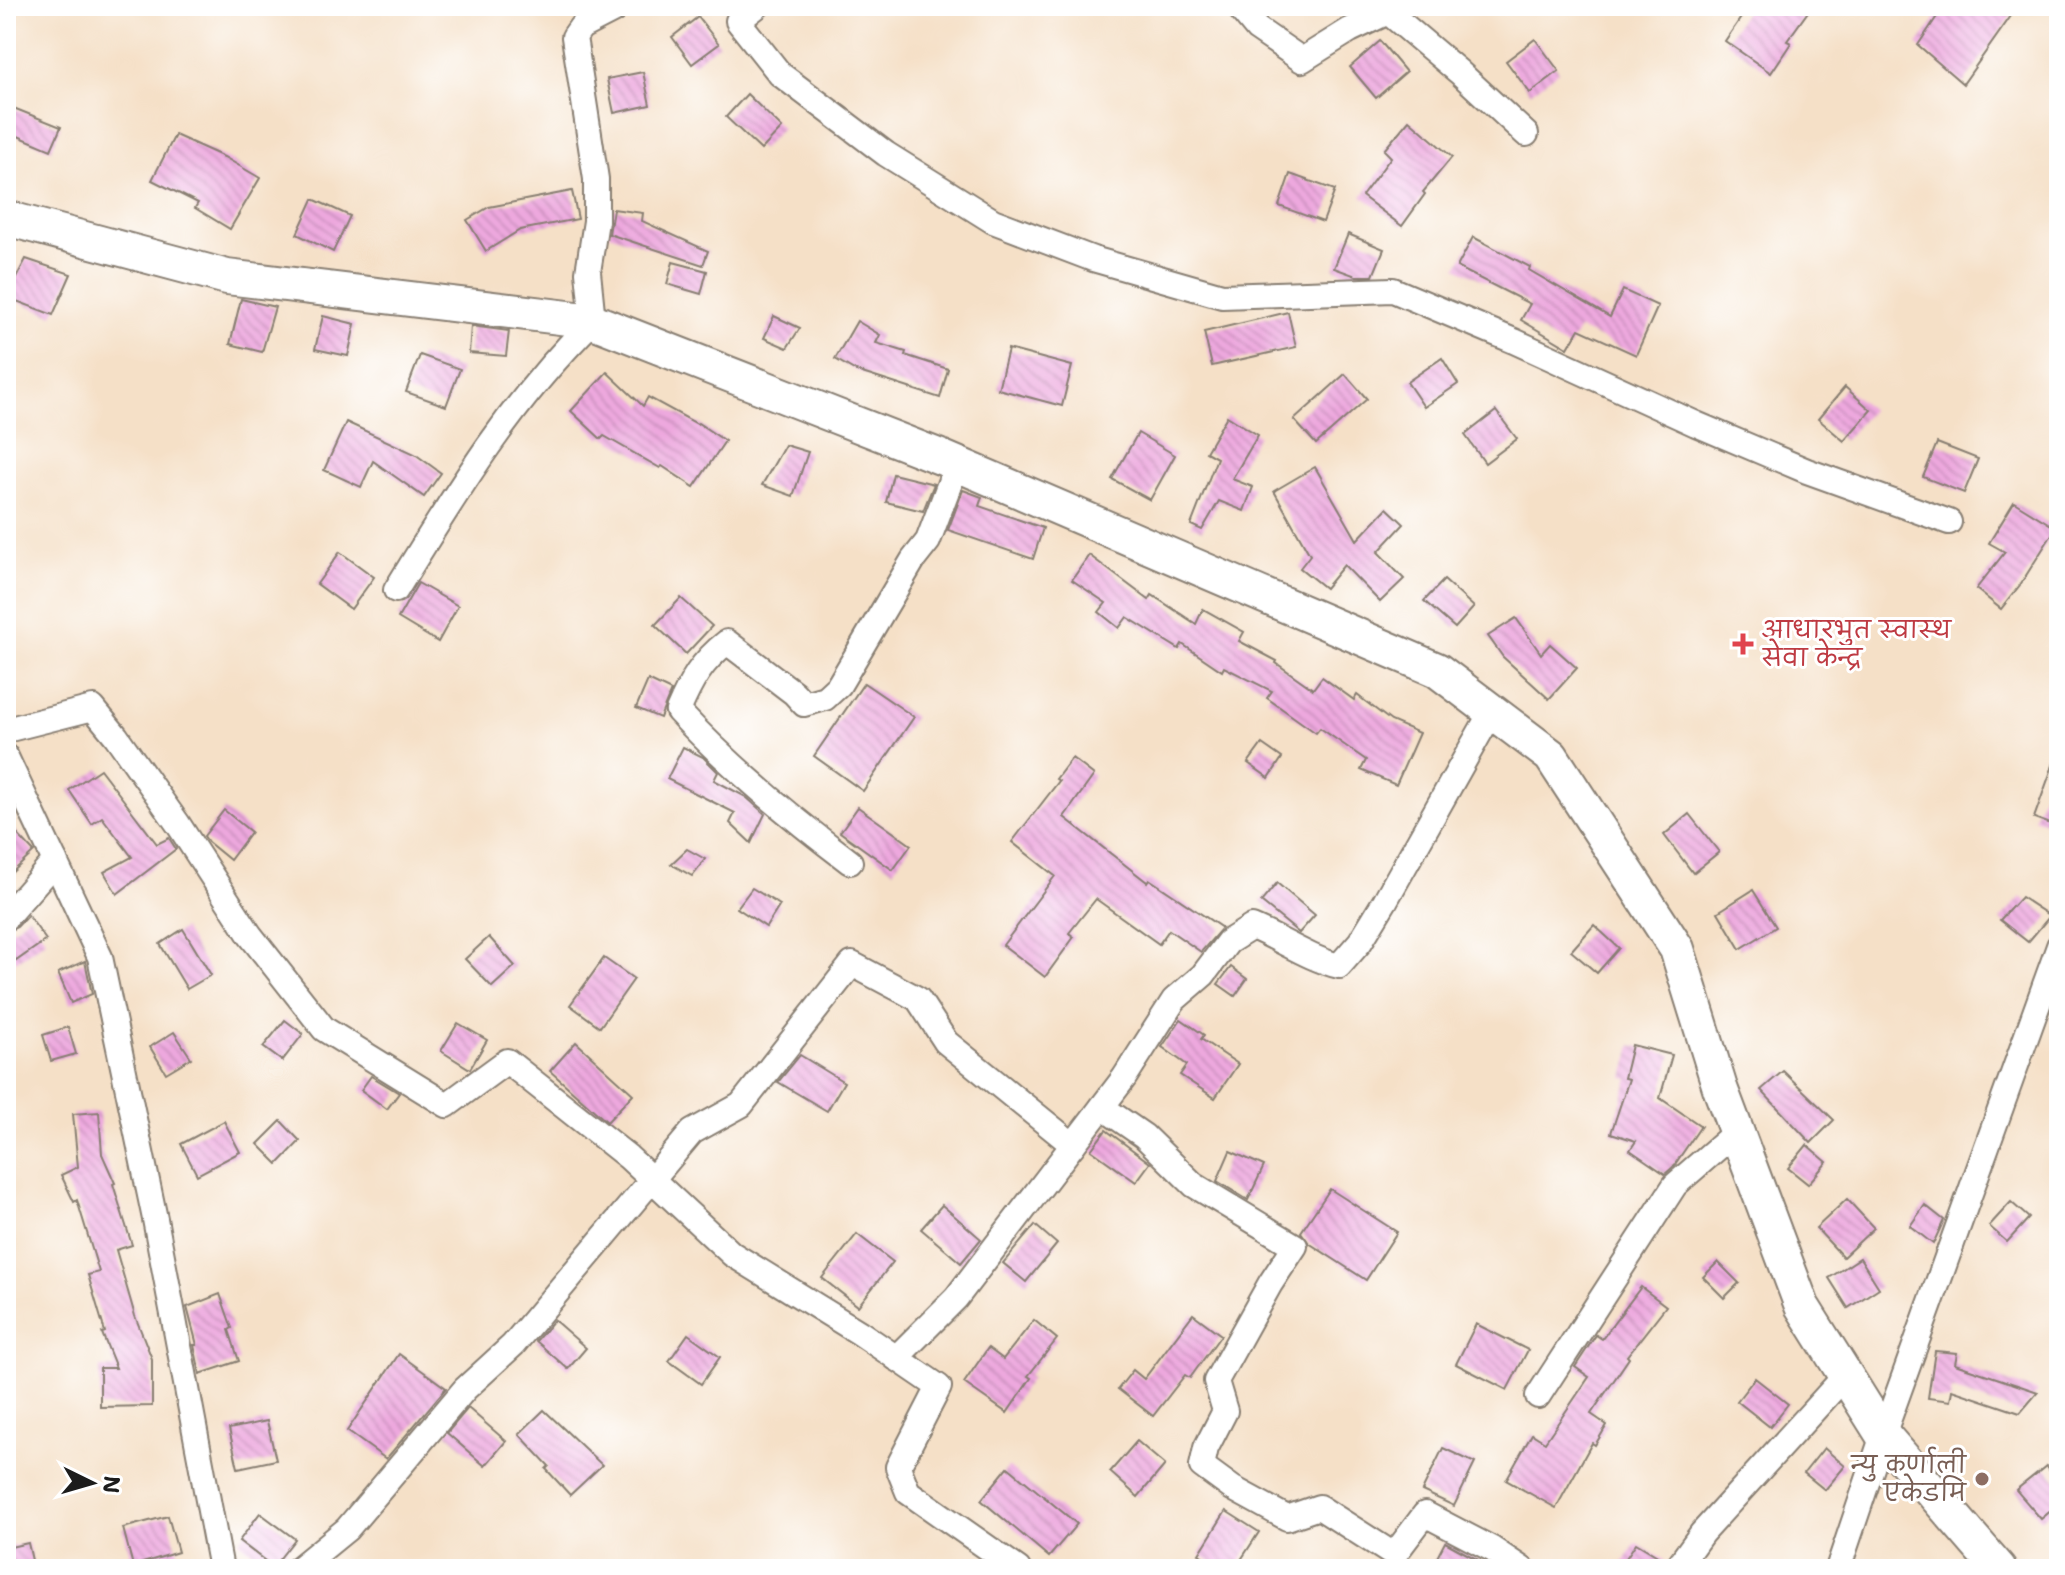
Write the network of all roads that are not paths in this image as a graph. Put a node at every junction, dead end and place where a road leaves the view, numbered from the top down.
1 (613, 6) edge
2 (757, 6) edge
3 (1238, 6) edge
4 (1389, 9) edge
5 (1526, 134) dead end
6 (6, 218) edge
7 (593, 321) junction
8 (957, 464) junction
9 (1949, 522) dead end
10 (396, 590) dead end
11 (1492, 711) junction
12 (6, 730) edge
13 (6, 757) edge
14 (55, 861) junction
15 (850, 862) dead end
16 (6, 917) edge
17 (2059, 946) edge
18 (1102, 1107) junction
19 (1736, 1132) junction
20 (1073, 1145) junction
21 (651, 1178) junction
22 (896, 1358) junction
23 (1845, 1376) junction
24 (1538, 1396) dead end
25 (1883, 1435) junction
26 (221, 1569) edge
27 (298, 1569) edge
28 (1018, 1569) edge
29 (1522, 1569) edge
30 (1676, 1569) edge
31 (1838, 1569) edge
32 (1999, 1569) edge

1 - 7 street
2 - 9 street
3 - 4 street
4 - 5 street
6 - 7 street
7 - 8 street
7 - 10 street
8 - 11 street
8 - 15 street
11 - 18 street
11 - 19 street
12 - 21 street
13 - 14 street
14 - 16 street
14 - 26 street
17 - 25 street
18 - 20 street
18 - 29 street
19 - 23 street
19 - 24 street
20 - 21 street
20 - 22 street
21 - 22 street
21 - 27 street
22 - 28 street
23 - 25 street
23 - 30 street
25 - 31 street
25 - 32 street

